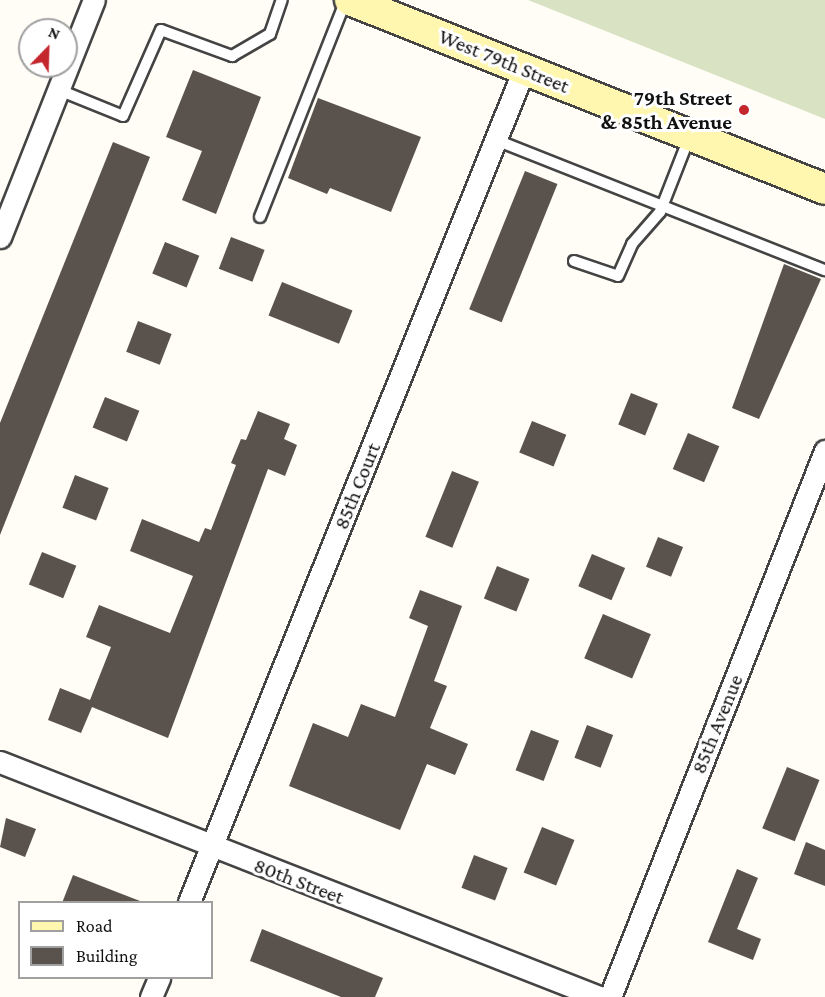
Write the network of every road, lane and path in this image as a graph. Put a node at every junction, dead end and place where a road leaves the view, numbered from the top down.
1 (94, 0) edge
2 (282, 0) edge
3 (348, 0) edge
4 (524, 69) junction
5 (59, 90) junction
6 (690, 135) junction
7 (496, 140) junction
8 (825, 189) edge
9 (663, 204) junction
10 (260, 217) dead end
11 (0, 237) edge
12 (574, 261) dead end
13 (825, 270) edge
14 (825, 451) edge
15 (0, 762) edge
16 (212, 847) junction
17 (190, 901) edge
18 (159, 979) edge
19 (151, 997) edge
20 (599, 997) edge
21 (610, 997) edge

1 - 5 street
2 - 5 lane
3 - 4 main road, West 79th Street
3 - 10 lane
4 - 6 main road, West 79th Street
4 - 7 street, 85th Court
5 - 11 street
6 - 8 main road, West 79th Street
6 - 9 lane
7 - 9 lane
7 - 16 street, 85th Court
9 - 12 lane
9 - 13 lane
14 - 21 street, 85th Avenue
15 - 16 street, 80th Street
16 - 17 street, 85th Court
16 - 20 street, 80th Street
18 - 19 street

